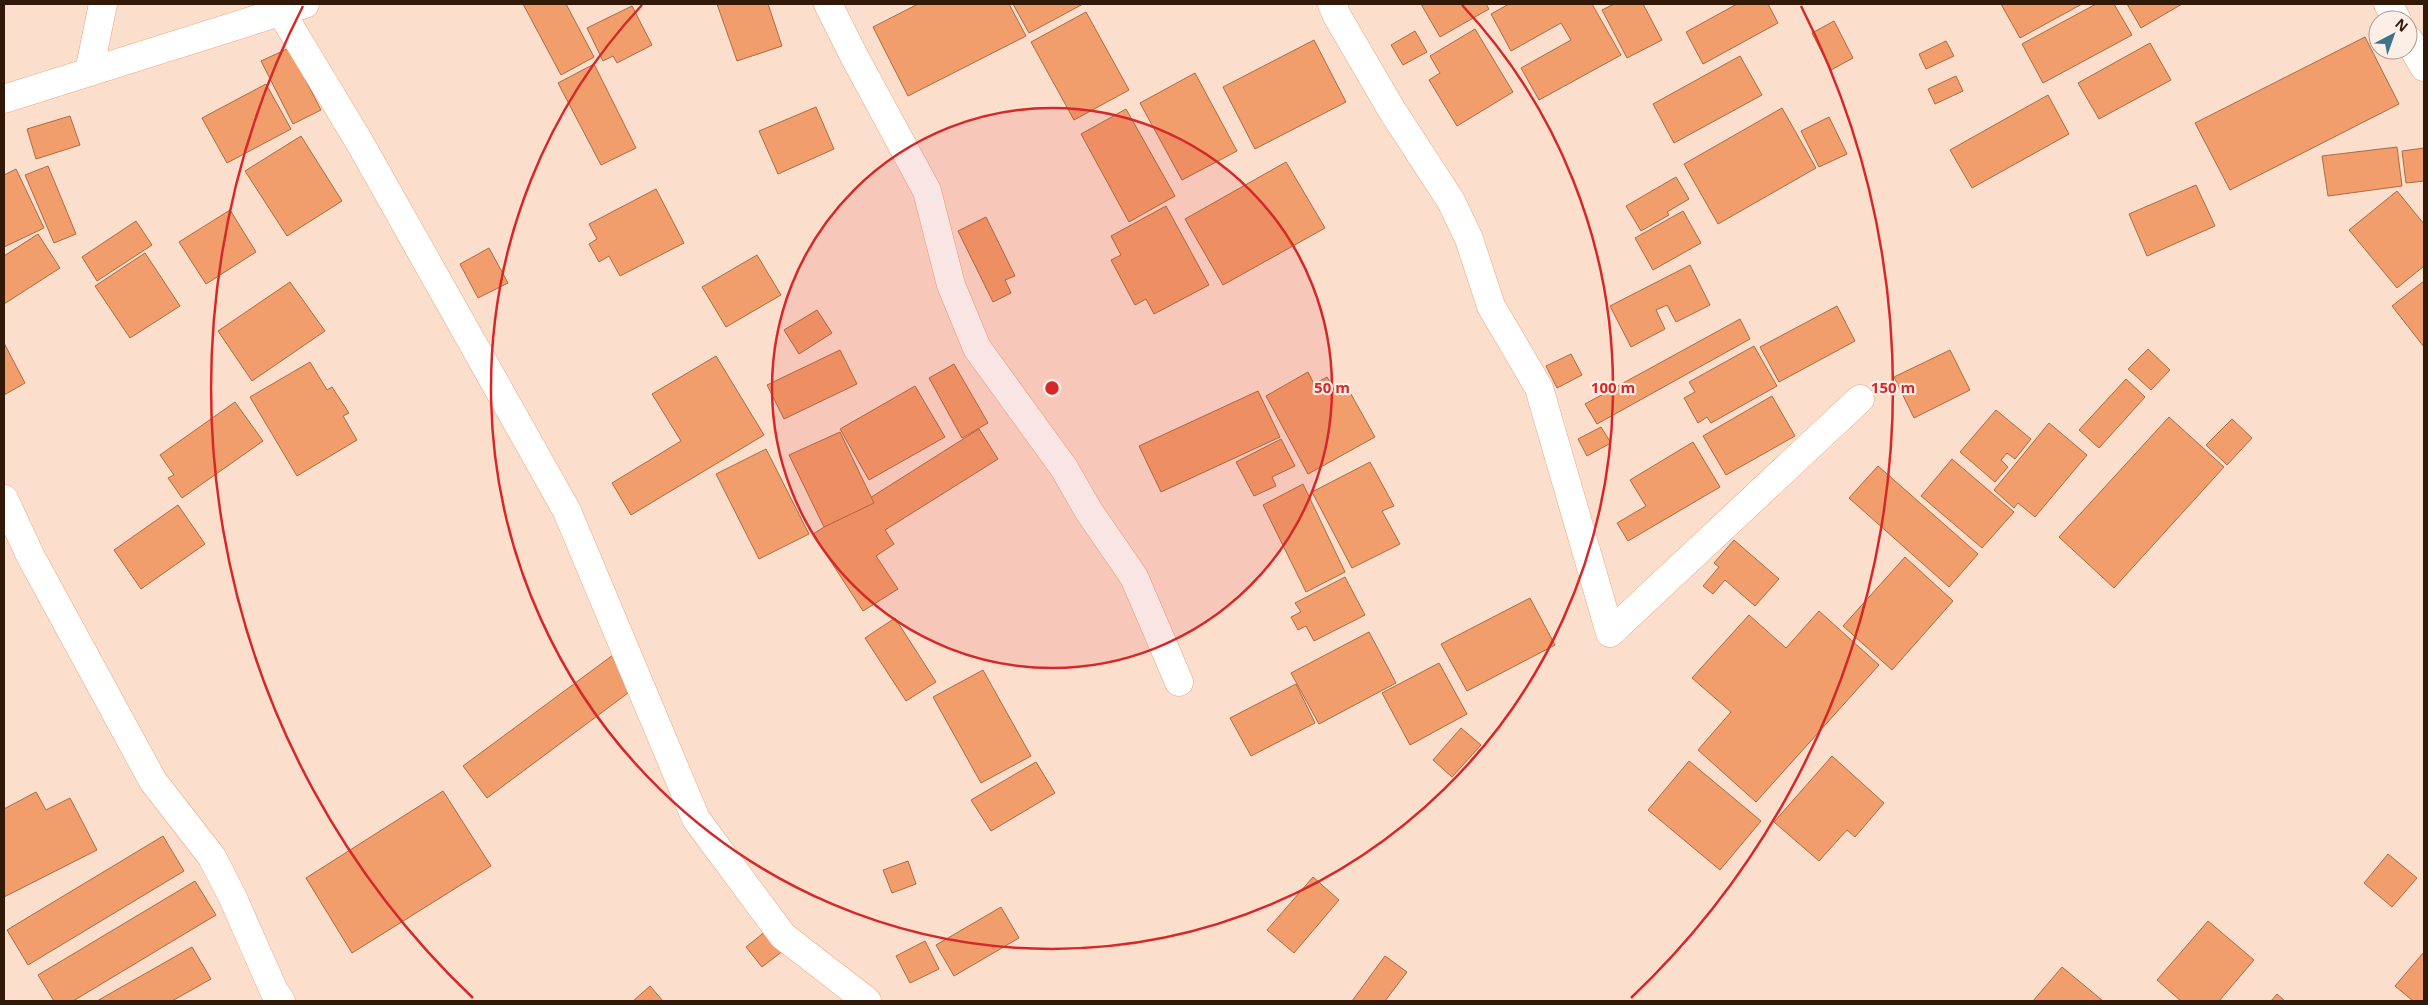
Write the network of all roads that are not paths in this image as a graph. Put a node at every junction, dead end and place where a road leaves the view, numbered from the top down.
1 (103, 4) edge
2 (828, 4) edge
3 (1332, 4) edge
4 (293, 8) edge
5 (89, 72) junction
6 (4, 99) edge
7 (1860, 399) dead end
8 (4, 499) edge
9 (1179, 682) dead end
10 (281, 1001) edge
11 (867, 1001) edge

1 - 5 street
2 - 9 street
3 - 7 street
4 - 5 street
4 - 11 street
5 - 6 street
8 - 10 street

